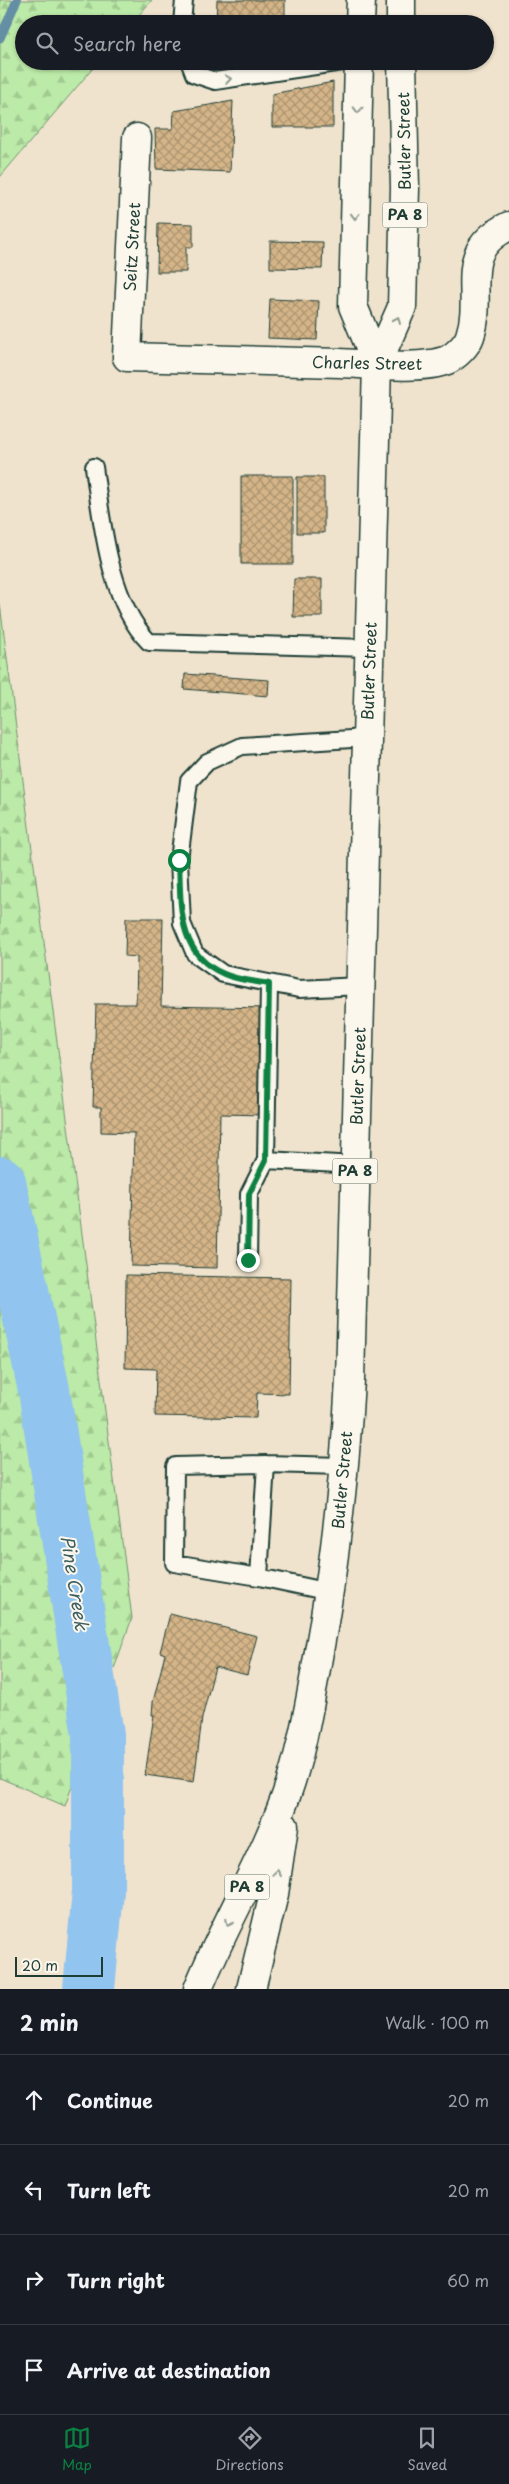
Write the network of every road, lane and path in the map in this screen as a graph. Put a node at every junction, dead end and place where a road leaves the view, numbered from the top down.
1 (184, 0) edge
2 (361, 0) edge
3 (401, 0) edge
4 (183, 15) edge
5 (360, 15) edge
6 (401, 15) edge
7 (192, 70) edge
8 (289, 70) edge
9 (359, 70) edge
10 (402, 70) edge
11 (137, 138) dead end
12 (509, 226) edge
13 (127, 357) joint
14 (377, 364) junction
15 (94, 467) dead end
16 (369, 648) junction
17 (367, 738) junction
18 (269, 984) junction
19 (360, 986) junction
20 (266, 1160) junction
21 (356, 1165) junction
22 (248, 1260) dead end
23 (266, 1464) junction
24 (343, 1466) junction
25 (259, 1577) junction
26 (330, 1592) junction
27 (291, 1782) junction
28 (198, 1989) edge
29 (250, 1989) edge

1 - 4 lane
2 - 5 main road
3 - 6 main road
7 -> 8 lane
9 -> 14 main road, Butler Street / PA 8
14 -> 10 main road, Butler Street / PA 8
11 - 13 main road, Seitz Street
12 - 14 main road, Charles Street
13 - 14 main road, Charles Street
14 - 16 main road, Butler Street / PA 8
15 - 16 lane
16 - 17 main road, Butler Street / PA 8
17 - 18 lane
17 - 19 main road, Butler Street / PA 8
18 - 19 lane
18 - 20 lane
19 - 21 main road, Butler Street / PA 8
20 - 21 lane
20 - 22 lane
21 - 24 main road, Butler Street / PA 8
23 - 24 lane
23 - 25 lane
23 - 25 lane
24 - 26 main road, Butler Street / PA 8
25 - 26 lane
26 - 27 main road, Butler Street / PA 8
27 -> 28 main road, Butler Street / PA 8
29 -> 27 main road, Butler Street / PA 8

